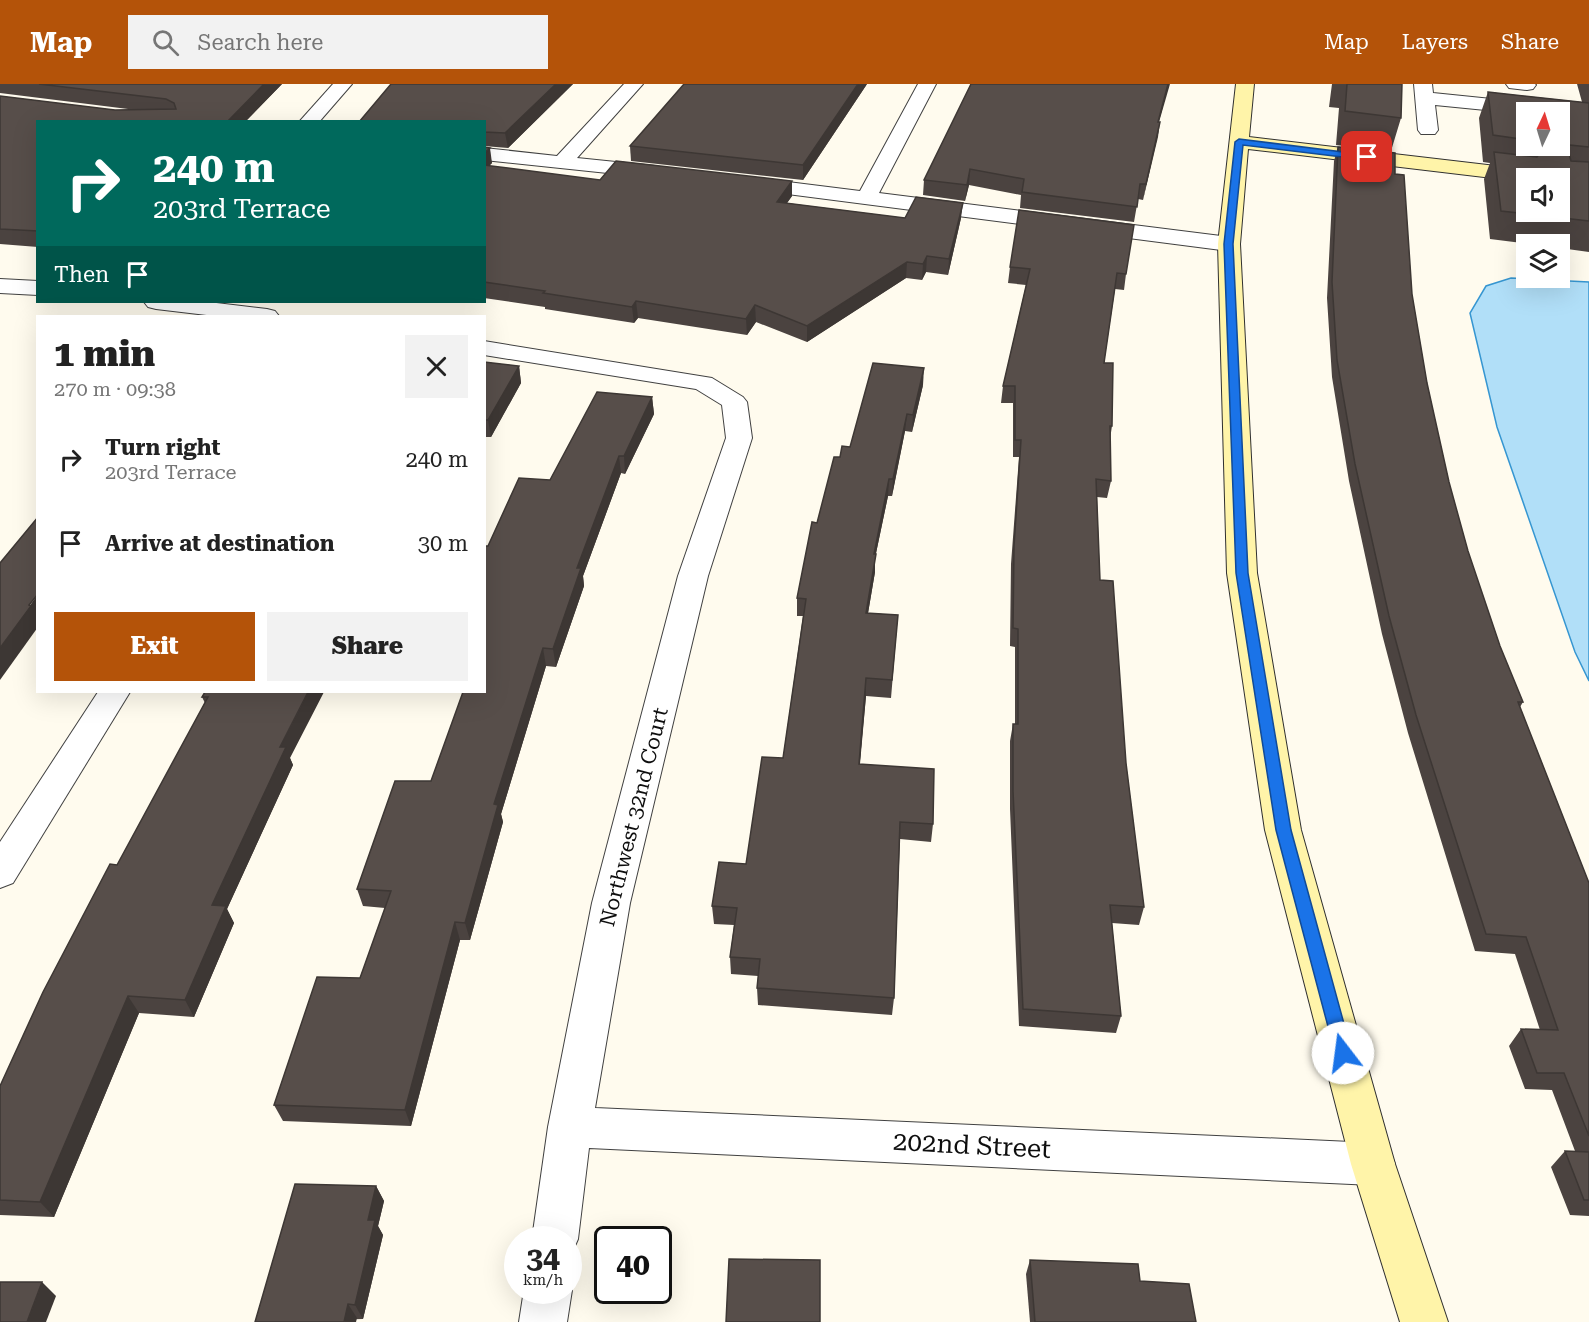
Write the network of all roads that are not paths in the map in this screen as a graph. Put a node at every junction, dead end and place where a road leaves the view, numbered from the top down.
1 (343, 84) edge
2 (634, 84) edge
3 (927, 84) edge
4 (1245, 84) edge
5 (1523, 84) edge
6 (1423, 91) edge
7 (1530, 102) edge
8 (1516, 107) edge
9 (1570, 113) edge
10 (1579, 114) edge
11 (310, 120) edge
12 (1428, 130) dead end
13 (1239, 142) junction
14 (486, 154) edge
15 (563, 161) junction
16 (680, 175) edge
17 (1516, 175) edge
18 (727, 180) edge
19 (867, 197) junction
20 (1229, 244) junction
21 (0, 286) edge
22 (36, 288) edge
23 (164, 303) edge
24 (259, 315) edge
25 (486, 348) edge
26 (113, 693) edge
27 (0, 873) edge
28 (570, 1127) junction
29 (1373, 1164) junction
30 (557, 1226) edge
31 (546, 1304) edge
32 (543, 1322) edge
33 (1424, 1322) edge

1 - 11 street
2 - 15 street
3 - 19 street
4 - 13 street
5 - 7 street
6 - 8 street
6 - 12 street
9 - 10 street
13 - 17 street
13 - 20 street
14 - 15 street
15 - 16 street
18 - 19 street
19 - 20 street
20 - 29 street
21 - 22 street
23 - 24 street
25 - 28 street, Northwest 32nd Court
26 - 27 street
28 - 29 street, 202nd Street
28 - 30 street, Northwest 32nd Court
29 - 33 street
31 - 32 street

